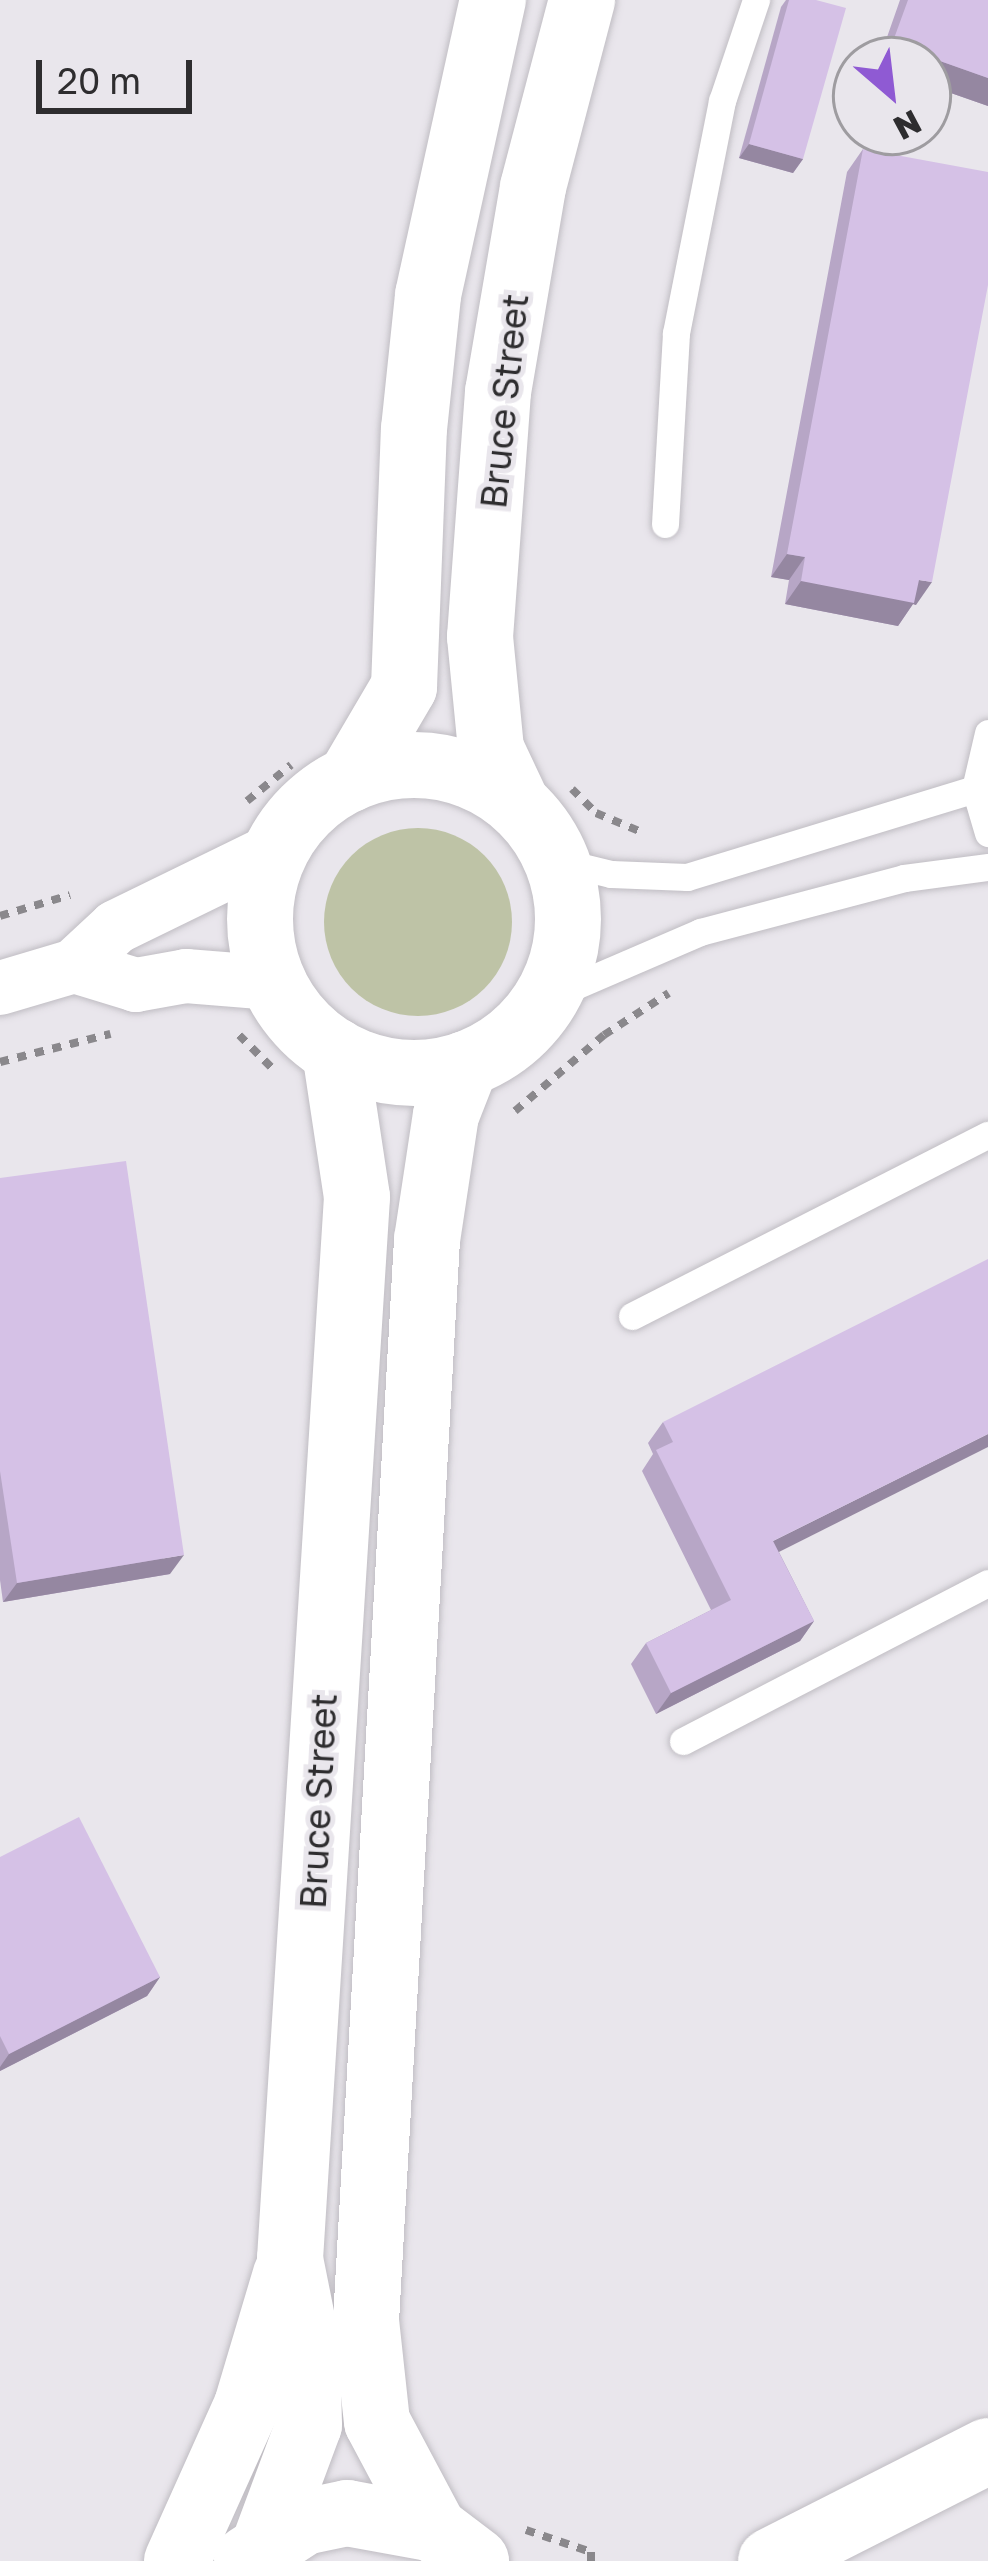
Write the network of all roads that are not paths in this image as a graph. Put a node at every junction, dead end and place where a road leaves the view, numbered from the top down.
1 (493, 0) edge
2 (582, 0) edge
3 (756, 0) edge
4 (665, 524) dead end
5 (988, 733) edge
6 (327, 766) junction
7 (537, 785) junction
8 (975, 789) junction
9 (257, 828) junction
10 (988, 833) edge
11 (557, 861) junction
12 (988, 867) edge
13 (74, 966) junction
14 (274, 982) junction
15 (0, 988) edge
16 (547, 998) junction
17 (466, 1064) junction
18 (310, 1071) junction
19 (988, 1136) edge
20 (632, 1316) dead end
21 (988, 1583) edge
22 (683, 1741) dead end
23 (290, 2259) junction
24 (988, 2451) edge
25 (475, 2538) edge
26 (255, 2552) edge
27 (177, 2561) edge
28 (771, 2561) edge

1 - 6 street
2 - 7 street, Bruce Street
3 - 4 lane
5 - 8 lane
6 - 7 street
6 - 9 street
7 - 11 street
8 - 10 lane
8 - 11 lane
9 - 13 street
9 - 14 street
11 - 16 street
12 - 16 lane
13 - 14 street
13 - 15 street
14 - 18 street
16 - 17 street
17 - 18 street
17 - 25 street
18 - 23 street, Bruce Street
19 - 20 lane
21 - 22 lane
23 - 26 street, Bruce Street
23 - 27 street
24 - 28 street
25 - 26 street

